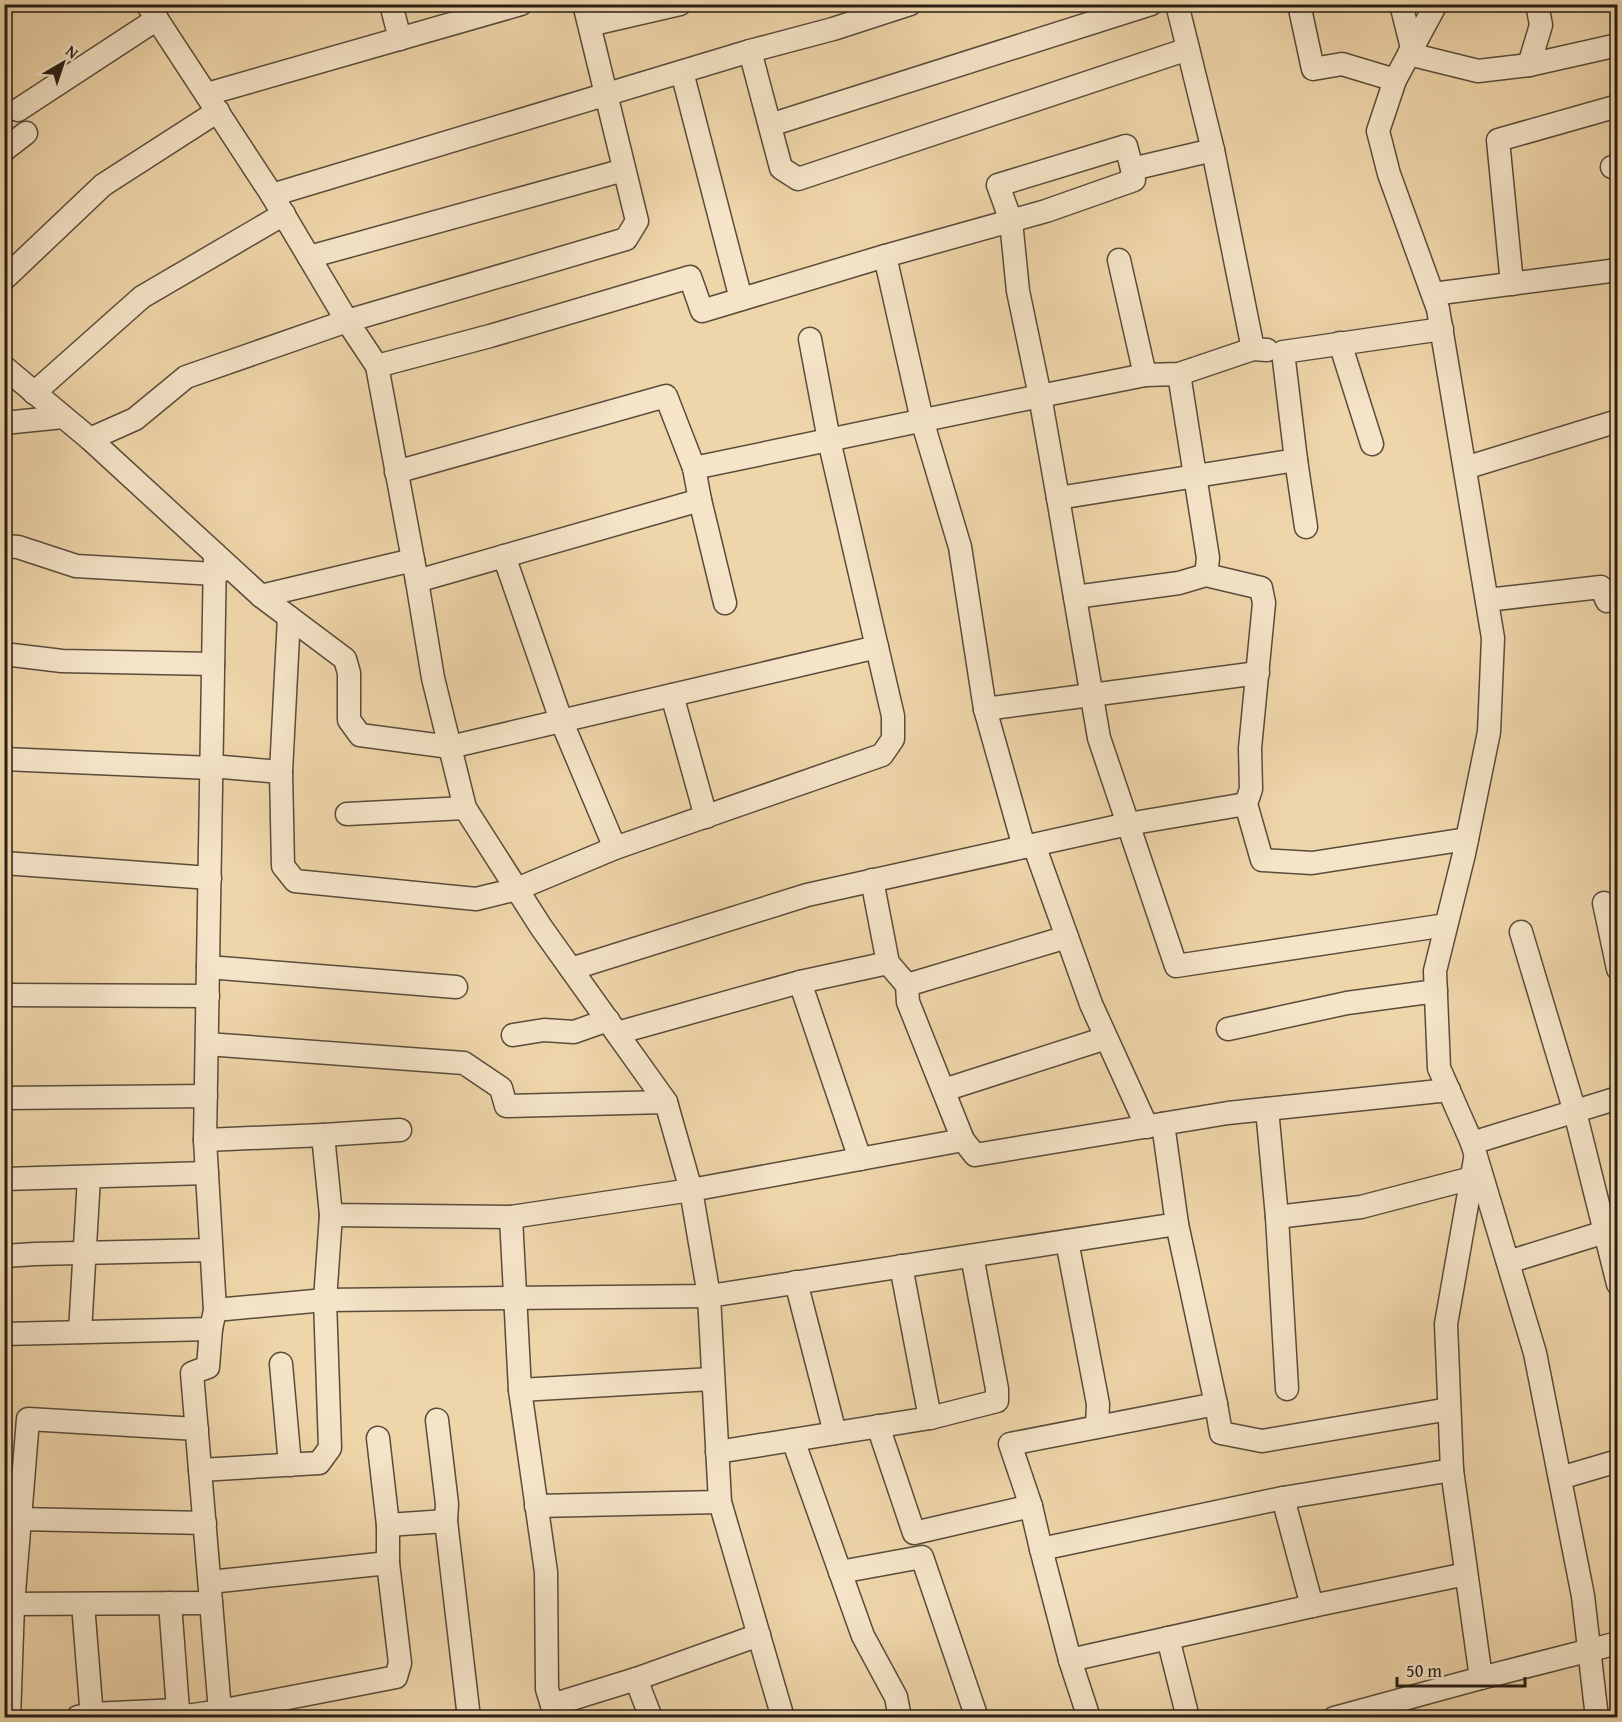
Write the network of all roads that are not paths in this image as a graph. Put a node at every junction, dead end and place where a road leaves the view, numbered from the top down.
1 (391, 4) edge
2 (521, 4) edge
3 (584, 4) edge
4 (591, 4) edge
5 (910, 4) edge
6 (1152, 4) edge
7 (1177, 4) edge
8 (1299, 4) edge
9 (1401, 4) edge
10 (1436, 4) edge
11 (1537, 4) edge
12 (668, 6) edge
13 (152, 12) edge
14 (400, 39) junction
15 (1617, 45) edge
16 (1188, 49) junction
17 (750, 51) junction
18 (1411, 51) junction
19 (1529, 65) junction
20 (682, 72) junction
21 (1395, 80) junction
22 (607, 94) junction
23 (212, 103) junction
24 (1617, 106) edge
25 (18, 110) dead end
26 (770, 125) junction
27 (26, 133) dead end
28 (4, 150) edge
29 (1213, 150) junction
30 (624, 170) junction
31 (1132, 170) junction
32 (278, 204) junction
33 (1011, 221) junction
34 (885, 256) junction
35 (309, 257) junction
36 (1119, 260) dead end
37 (1617, 270) edge
38 (4, 279) edge
39 (1512, 284) junction
40 (1433, 294) junction
41 (741, 299) junction
42 (347, 321) junction
43 (1442, 329) junction
44 (810, 339) dead end
45 (1340, 344) junction
46 (1252, 349) junction
47 (1283, 352) junction
48 (377, 366) junction
49 (4, 367) edge
50 (1179, 374) junction
51 (1145, 375) junction
52 (34, 393) junction
53 (1040, 396) junction
54 (63, 417) junction
55 (922, 420) junction
56 (1617, 421) edge
57 (4, 423) edge
58 (90, 439) junction
59 (829, 440) junction
60 (1372, 444) dead end
61 (1296, 460) junction
62 (694, 468) junction
63 (1465, 468) junction
64 (396, 472) junction
65 (1196, 476) junction
66 (1058, 498) junction
67 (700, 500) junction
68 (1306, 527) dead end
69 (4, 546) edge
70 (504, 556) junction
71 (221, 566) junction
72 (415, 570) junction
73 (1206, 575) junction
74 (261, 596) junction
75 (1075, 597) junction
76 (1617, 598) edge
77 (1488, 600) junction
78 (725, 603) dead end
79 (289, 617) junction
80 (877, 647) junction
81 (4, 654) edge
82 (213, 664) junction
83 (1258, 673) junction
84 (672, 694) junction
85 (1092, 695) junction
86 (985, 709) junction
87 (561, 720) junction
88 (450, 747) junction
89 (4, 759) edge
90 (211, 766) junction
91 (281, 772) junction
92 (1246, 804) junction
93 (465, 808) junction
94 (347, 814) dead end
95 (706, 817) junction
96 (1128, 824) junction
97 (1467, 839) junction
98 (1029, 846) junction
99 (615, 848) junction
100 (4, 863) edge
101 (210, 878) junction
102 (872, 880) junction
103 (517, 889) junction
104 (1604, 903) dead end
105 (1446, 925) junction
106 (1521, 932) dead end
107 (1067, 937) junction
108 (888, 963) junction
109 (208, 967) junction
110 (571, 969) junction
111 (1617, 969) edge
112 (800, 982) junction
113 (907, 985) junction
114 (456, 987) dead end
115 (1436, 991) junction
116 (4, 995) edge
117 (208, 996) junction
118 (613, 1027) junction
119 (1228, 1029) dead end
120 (513, 1035) dead end
121 (1106, 1038) junction
122 (207, 1044) junction
123 (944, 1090) junction
124 (1449, 1090) junction
125 (206, 1096) junction
126 (4, 1098) edge
127 (1617, 1098) edge
128 (666, 1102) junction
129 (1267, 1109) junction
130 (1575, 1112) junction
131 (1155, 1125) junction
132 (400, 1130) dead end
133 (323, 1135) junction
134 (205, 1140) junction
135 (963, 1140) junction
136 (1474, 1149) junction
137 (860, 1159) junction
138 (207, 1173) junction
139 (89, 1178) junction
140 (1472, 1178) junction
141 (4, 1179) edge
142 (691, 1190) junction
143 (331, 1215) junction
144 (511, 1217) junction
145 (1277, 1217) junction
146 (1177, 1224) junction
147 (1605, 1232) junction
148 (1067, 1241) junction
149 (212, 1250) junction
150 (84, 1253) junction
151 (4, 1256) edge
152 (972, 1256) junction
153 (1508, 1262) junction
154 (901, 1266) junction
155 (796, 1282) junction
156 (1617, 1284) edge
157 (709, 1296) junction
158 (515, 1298) junction
159 (325, 1300) junction
160 (213, 1319) junction
161 (80, 1332) junction
162 (4, 1334) edge
163 (281, 1365) dead end
164 (712, 1379) junction
165 (1287, 1389) dead end
166 (520, 1390) junction
167 (1216, 1404) junction
168 (1449, 1407) junction
169 (930, 1418) junction
170 (437, 1420) dead end
171 (878, 1426) junction
172 (1097, 1427) junction
173 (197, 1429) junction
174 (835, 1433) junction
175 (378, 1438) dead end
176 (793, 1440) junction
177 (717, 1452) junction
178 (1617, 1461) edge
179 (290, 1465) junction
180 (200, 1470) junction
181 (1452, 1470) junction
182 (1560, 1478) junction
183 (1283, 1498) junction
184 (720, 1502) junction
185 (536, 1506) junction
186 (1031, 1506) junction
187 (19, 1519) junction
188 (446, 1521) junction
189 (205, 1523) junction
190 (388, 1525) junction
191 (914, 1533) junction
192 (1041, 1548) junction
193 (922, 1557) junction
194 (388, 1563) junction
195 (840, 1572) junction
196 (1466, 1574) junction
197 (211, 1592) junction
198 (170, 1603) junction
199 (9, 1604) edge
200 (83, 1604) junction
201 (1312, 1606) junction
202 (759, 1635) junction
203 (1168, 1638) junction
204 (1617, 1643) edge
205 (1590, 1650) junction
206 (1070, 1660) junction
207 (1481, 1678) junction
208 (636, 1679) junction
209 (220, 1711) junction
210 (554, 1711) edge
211 (184, 1715) edge
212 (86, 1716) edge
213 (1082, 1716) edge
214 (9, 1718) edge
215 (469, 1718) edge
216 (651, 1718) edge
217 (783, 1718) edge
218 (900, 1718) edge
219 (977, 1718) edge
220 (1188, 1718) edge
221 (1334, 1718) edge
222 (1597, 1718) edge

1 - 14 street
2 - 14 street
3 - 22 street
4 - 12 street
5 - 17 street
6 - 26 street
7 - 16 street
8 - 21 street
9 - 18 street
10 - 18 street
11 - 19 street
13 - 23 street
13 - 25 street
14 - 23 street
15 - 19 street
16 - 26 street
16 - 29 street
17 - 20 street
17 - 26 street
18 - 19 street
18 - 21 street
20 - 22 street
20 - 41 street
21 - 40 street
22 - 30 street
22 - 32 street
23 - 32 street
23 - 38 street
24 - 39 street
27 - 28 street
29 - 31 street
29 - 46 street
30 - 35 street
30 - 42 street
31 - 33 street
31 - 33 street
32 - 35 street
32 - 52 street
33 - 34 street
33 - 53 street
34 - 41 street
34 - 55 street
35 - 42 street
36 - 51 street
37 - 39 street
39 - 40 street
40 - 43 street
41 - 48 street
42 - 48 street
42 - 58 street
43 - 45 street
43 - 63 street
44 - 59 street
45 - 47 street
45 - 60 street
46 - 47 street
46 - 50 street
47 - 61 street
48 - 64 street
49 - 52 street
50 - 51 street
50 - 65 street
51 - 53 street
52 - 54 street
53 - 55 street
53 - 66 street
54 - 57 street
54 - 58 street
55 - 59 street
55 - 86 street
56 - 63 street
58 - 71 street
59 - 62 street
59 - 80 street
61 - 65 street
61 - 68 street
62 - 64 street
62 - 67 street
63 - 77 street
64 - 72 street
65 - 66 street
65 - 73 street
66 - 75 street
67 - 70 street
67 - 78 street
69 - 71 street
70 - 72 street
70 - 87 street
71 - 74 street
71 - 82 street
72 - 74 street
72 - 88 street
73 - 75 street
73 - 83 street
74 - 79 street
75 - 85 street
76 - 77 street
77 - 97 street
79 - 88 street
79 - 91 street
80 - 84 street
80 - 95 street
81 - 82 street
82 - 90 street
83 - 85 street
83 - 92 street
84 - 87 street
84 - 95 street
85 - 86 street
85 - 96 street
86 - 98 street
87 - 88 street
87 - 99 street
88 - 93 street
89 - 90 street
90 - 91 street
90 - 101 street
91 - 103 street
92 - 96 street
92 - 97 street
93 - 94 street
93 - 103 street
95 - 99 street
96 - 98 street
96 - 105 street
97 - 105 street
98 - 102 street
98 - 107 street
99 - 103 street
100 - 101 street
101 - 109 street
102 - 108 street
102 - 110 street
103 - 110 street
104 - 111 street
105 - 115 street
106 - 130 street
107 - 113 street
107 - 121 street
108 - 112 street
108 - 113 street
109 - 114 street
109 - 117 street
110 - 118 street
112 - 118 street
112 - 137 street
113 - 123 street
115 - 119 street
115 - 124 street
116 - 117 street
117 - 122 street
118 - 120 street
118 - 128 street
121 - 123 street
121 - 131 street
122 - 125 street
122 - 128 street
123 - 135 street
124 - 129 street
124 - 136 street
125 - 126 street
125 - 134 street
127 - 130 street
128 - 142 street
129 - 131 street
129 - 145 street
130 - 136 street
130 - 147 street
131 - 135 street
131 - 146 street
132 - 133 street
133 - 134 street
133 - 143 street
134 - 138 street
135 - 137 street
136 - 140 street
136 - 153 street
137 - 142 street
138 - 139 street
138 - 149 street
139 - 141 street
139 - 150 street
140 - 145 street
140 - 168 street
142 - 144 street
142 - 157 street
143 - 144 street
143 - 159 street
144 - 158 street
145 - 165 street
146 - 148 street
146 - 167 street
147 - 153 street
147 - 156 street
148 - 152 street
148 - 172 street
149 - 150 street
149 - 160 street
150 - 151 street
150 - 161 street
152 - 154 street
152 - 169 street
153 - 182 street
154 - 155 street
154 - 169 street
155 - 157 street
155 - 174 street
157 - 158 street
157 - 164 street
158 - 159 street
158 - 166 street
159 - 160 street
159 - 179 street
160 - 161 street
160 - 173 street
161 - 162 street
163 - 179 street
164 - 166 street
164 - 177 street
166 - 185 street
167 - 168 street
167 - 172 street
168 - 181 street
169 - 171 street
170 - 188 street
171 - 174 street
171 - 191 street
172 - 186 street
173 - 180 street
173 - 187 street
174 - 176 street
175 - 190 street
176 - 177 street
176 - 195 street
177 - 184 street
178 - 182 street
179 - 180 street
180 - 189 street
181 - 183 street
181 - 196 street
182 - 205 street
183 - 192 street
183 - 201 street
184 - 185 street
184 - 202 street
185 - 210 street
186 - 191 street
186 - 192 street
187 - 189 street
187 - 199 street
188 - 190 street
188 - 215 street
189 - 197 street
190 - 194 street
191 - 193 street
192 - 206 street
193 - 195 street
193 - 219 street
194 - 197 street
194 - 209 street
195 - 218 street
196 - 201 street
196 - 207 street
197 - 198 street
197 - 209 street
198 - 200 street
198 - 211 street
199 - 200 street
199 - 214 street
200 - 212 street
201 - 203 street
202 - 208 street
202 - 217 street
203 - 206 street
203 - 220 street
204 - 205 street
205 - 207 street
205 - 222 street
206 - 213 street
207 - 221 street
208 - 210 street
208 - 216 street
209 - 211 street
211 - 212 street

